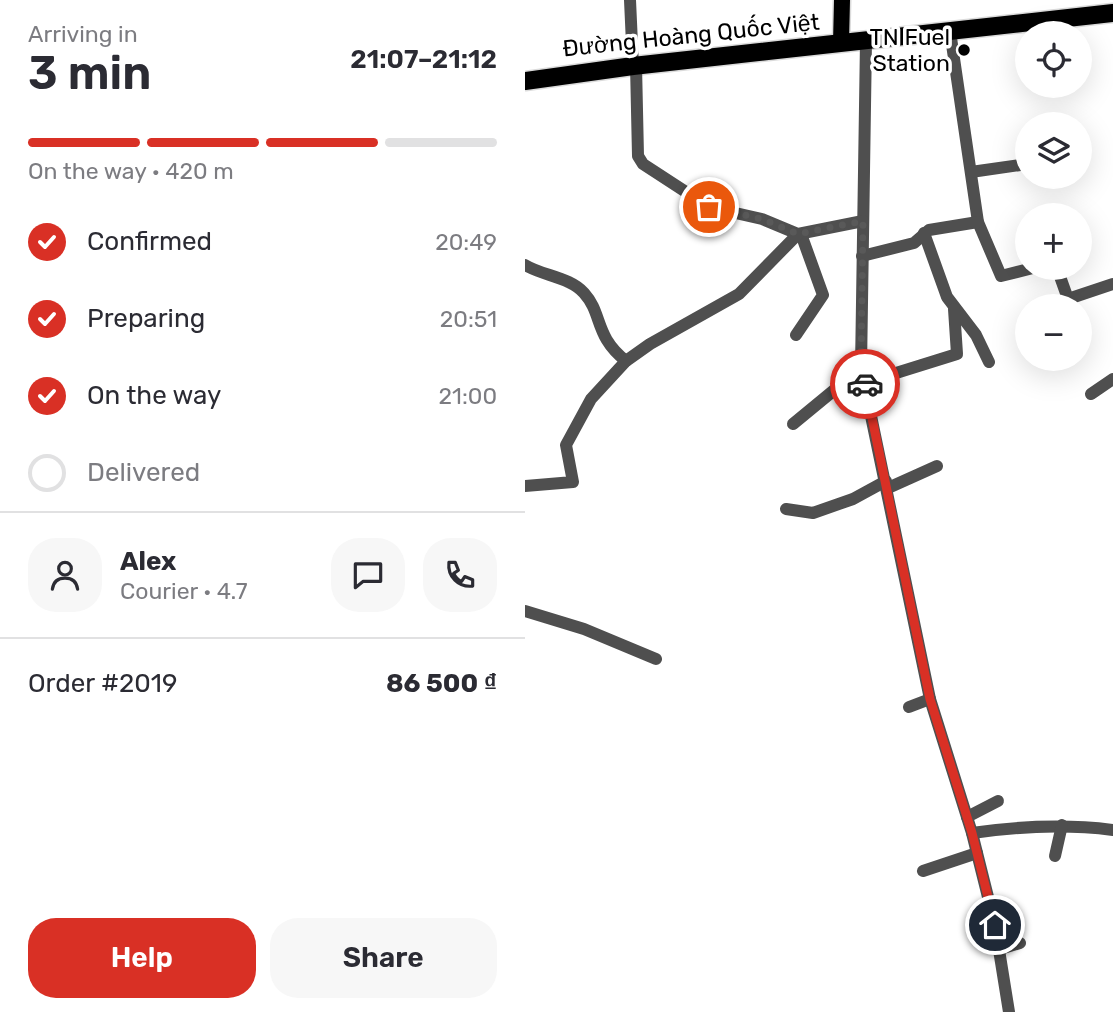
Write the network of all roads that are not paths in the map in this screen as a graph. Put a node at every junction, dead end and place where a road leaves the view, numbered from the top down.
1 (631, 0) edge
2 (842, 0) edge
3 (1112, 18) edge
4 (950, 31) junction
5 (866, 41) junction
6 (841, 43) junction
7 (634, 65) junction
8 (525, 81) edge
9 (1015, 165) edge
10 (971, 173) junction
11 (863, 221) junction
12 (978, 222) junction
13 (924, 233) junction
14 (800, 234) junction
15 (862, 256) junction
16 (525, 265) edge
17 (1015, 272) edge
18 (1113, 284) edge
19 (1087, 294) edge
20 (954, 309) junction
21 (796, 335) dead end
22 (626, 361) junction
23 (989, 362) dead end
24 (861, 368) junction
25 (1113, 379) edge
26 (864, 383) junction
27 (1091, 394) dead end
28 (793, 424) dead end
29 (937, 466) dead end
30 (887, 484) junction
31 (525, 486) edge
32 (786, 509) dead end
33 (525, 611) edge
34 (656, 659) dead end
35 (930, 699) junction
36 (909, 707) dead end
37 (998, 801) dead end
38 (967, 817) junction
39 (1062, 825) junction
40 (1113, 830) edge
41 (972, 833) junction
42 (977, 853) junction
43 (1055, 856) dead end
44 (923, 871) dead end
45 (1020, 943) dead end
46 (1000, 949) junction
47 (1009, 1012) edge

1 - 7 street
2 - 6 main road
3 - 4 highway, Đường Hoàng Quốc Việt
4 - 5 highway, Đường Hoàng Quốc Việt
4 - 10 street
5 - 6 highway, Đường Hoàng Quốc Việt
5 - 11 street
6 - 7 highway, Đường Hoàng Quốc Việt
7 - 8 highway, Đường Hoàng Quốc Việt
7 - 14 street
9 - 10 street
10 - 12 street
11 - 14 street
11 - 15 street
12 - 13 street
12 - 17 street
13 - 15 street
13 - 20 street
14 - 21 street
14 - 22 street
15 - 24 street
16 - 22 street
18 - 19 street
20 - 23 street
20 - 26 street
22 - 31 street
24 - 26 street
24 - 28 street
25 - 27 street
26 - 30 street
29 - 30 street
30 - 32 street
30 - 35 street
33 - 34 street
35 - 36 street
35 - 38 street
37 - 38 street
38 - 41 street
39 - 40 street
39 - 41 street
39 - 43 street
41 - 42 street
42 - 44 street
42 - 46 street
45 - 46 street
46 - 47 street

